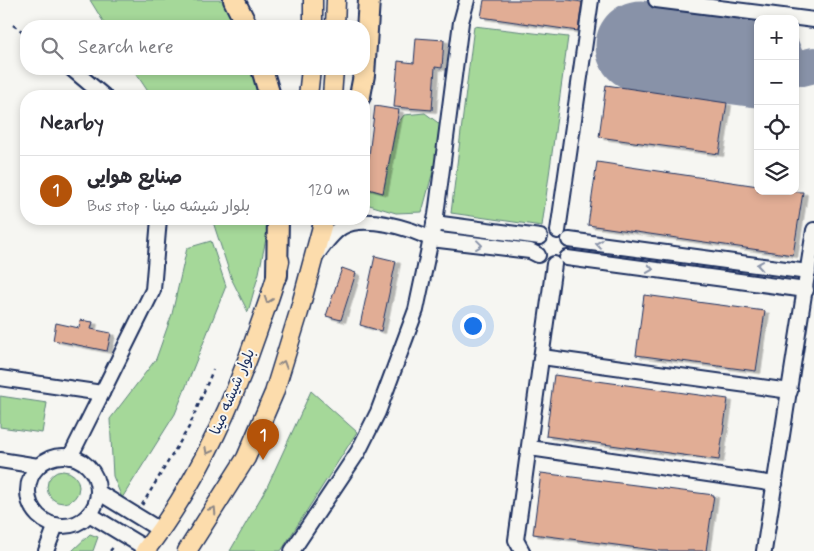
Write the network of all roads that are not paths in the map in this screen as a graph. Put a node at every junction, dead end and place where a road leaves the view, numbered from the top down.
1 (234, 0) edge
2 (313, 0) edge
3 (336, 0) edge
4 (369, 0) edge
5 (467, 0) edge
6 (591, 0) edge
7 (656, 0) edge
8 (244, 20) edge
9 (312, 20) edge
10 (335, 20) edge
11 (368, 20) edge
12 (814, 20) edge
13 (79, 75) edge
14 (264, 75) edge
15 (310, 75) edge
16 (334, 75) edge
17 (364, 75) edge
18 (97, 90) edge
19 (268, 90) edge
20 (308, 90) edge
21 (332, 90) edge
22 (361, 90) edge
23 (370, 222) edge
24 (434, 223) junction
25 (159, 225) edge
26 (278, 225) edge
27 (287, 225) edge
28 (322, 225) edge
29 (350, 225) edge
30 (814, 230) edge
31 (563, 235) junction
32 (540, 237) junction
33 (431, 239) junction
34 (538, 255) junction
35 (313, 260) junction
36 (560, 261) junction
37 (808, 272) junction
38 (277, 275) junction
39 (806, 290) junction
40 (542, 357) junction
41 (0, 378) edge
42 (790, 391) junction
43 (102, 393) junction
44 (530, 448) junction
45 (70, 457) junction
46 (0, 460) edge
47 (38, 466) junction
48 (775, 484) junction
49 (98, 492) junction
50 (89, 514) junction
51 (56, 525) junction
52 (160, 530) junction
53 (146, 550) edge
54 (46, 551) edge
55 (187, 551) edge
56 (292, 551) edge
57 (522, 551) edge
58 (764, 551) edge

1 - 8 highway
2 - 9 main road
3 - 10 main road
4 - 11 highway
5 - 24 street
6 - 31 street
7 - 12 street
13 - 18 street
14 - 19 highway
15 - 20 main road
16 - 21 main road
17 - 22 highway
23 - 33 street
24 - 32 street
24 - 33 street
25 - 43 street
26 - 38 highway
27 - 38 main road, بلوار شیشه مینا
28 - 35 main road
29 - 35 street
30 - 37 street
31 - 32 street
31 - 36 street
37 -> 31 street
32 - 34 street
33 -> 34 street
33 - 56 street
34 - 36 street
55 -> 35 main road
36 -> 39 street
36 - 40 street
37 - 39 street
38 -> 52 main road, بلوار شیشه مینا
39 - 42 street
40 - 42 street
40 - 44 street
41 - 43 street
42 - 48 street
43 - 45 street
44 - 48 street
44 - 57 street
45 - 47 street
45 - 49 street
46 - 47 street
47 - 51 street
48 - 58 street
49 - 50 street
49 - 52 street
50 - 51 street
50 - 53 street
51 - 54 street
52 - 53 main road, بلوار شیشه مینا

